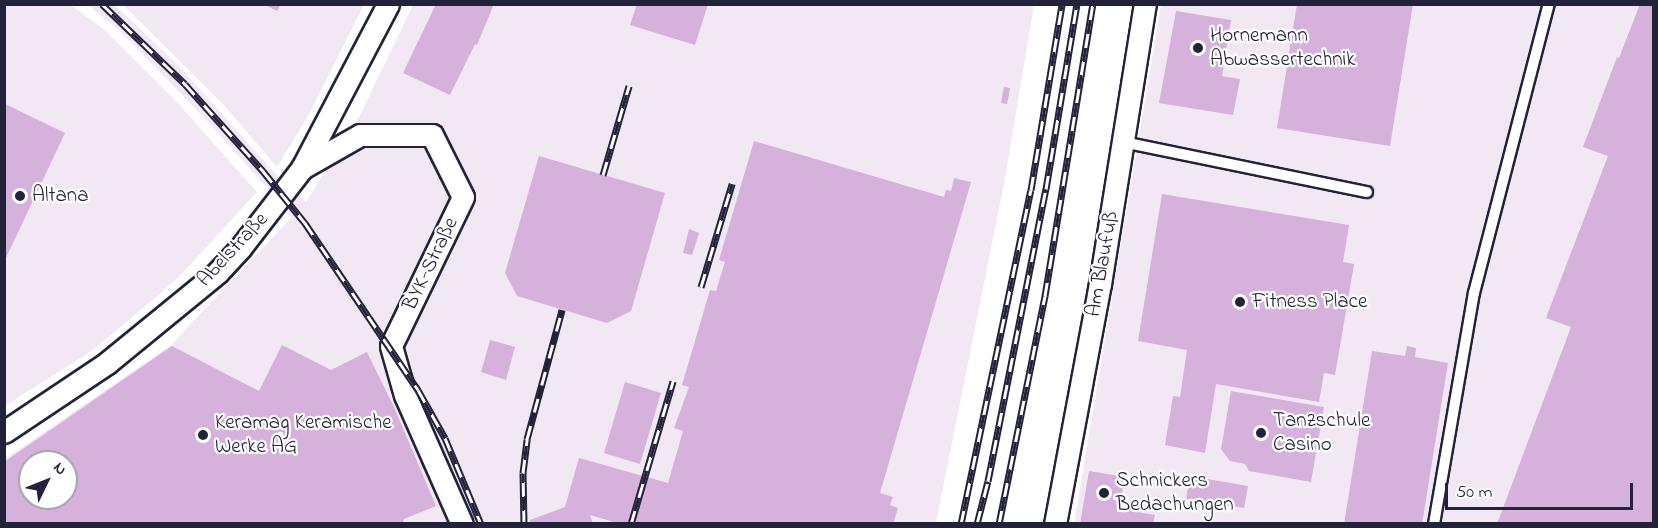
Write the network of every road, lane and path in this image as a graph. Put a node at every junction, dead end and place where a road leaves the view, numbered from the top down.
1 (388, 4) edge
2 (1145, 4) edge
3 (1549, 4) edge
4 (1123, 142) junction
5 (302, 168) junction
6 (1367, 192) dead end
7 (4, 432) edge
8 (462, 524) edge
9 (1055, 524) edge
10 (1434, 524) edge

1 - 5 street, Abelstraße
2 - 4 street, Am Blaufuß
3 - 10 lane
4 - 6 lane
4 - 9 street, Am Blaufuß
5 - 7 street, Abelstraße
5 - 8 street, BYK-Straße

